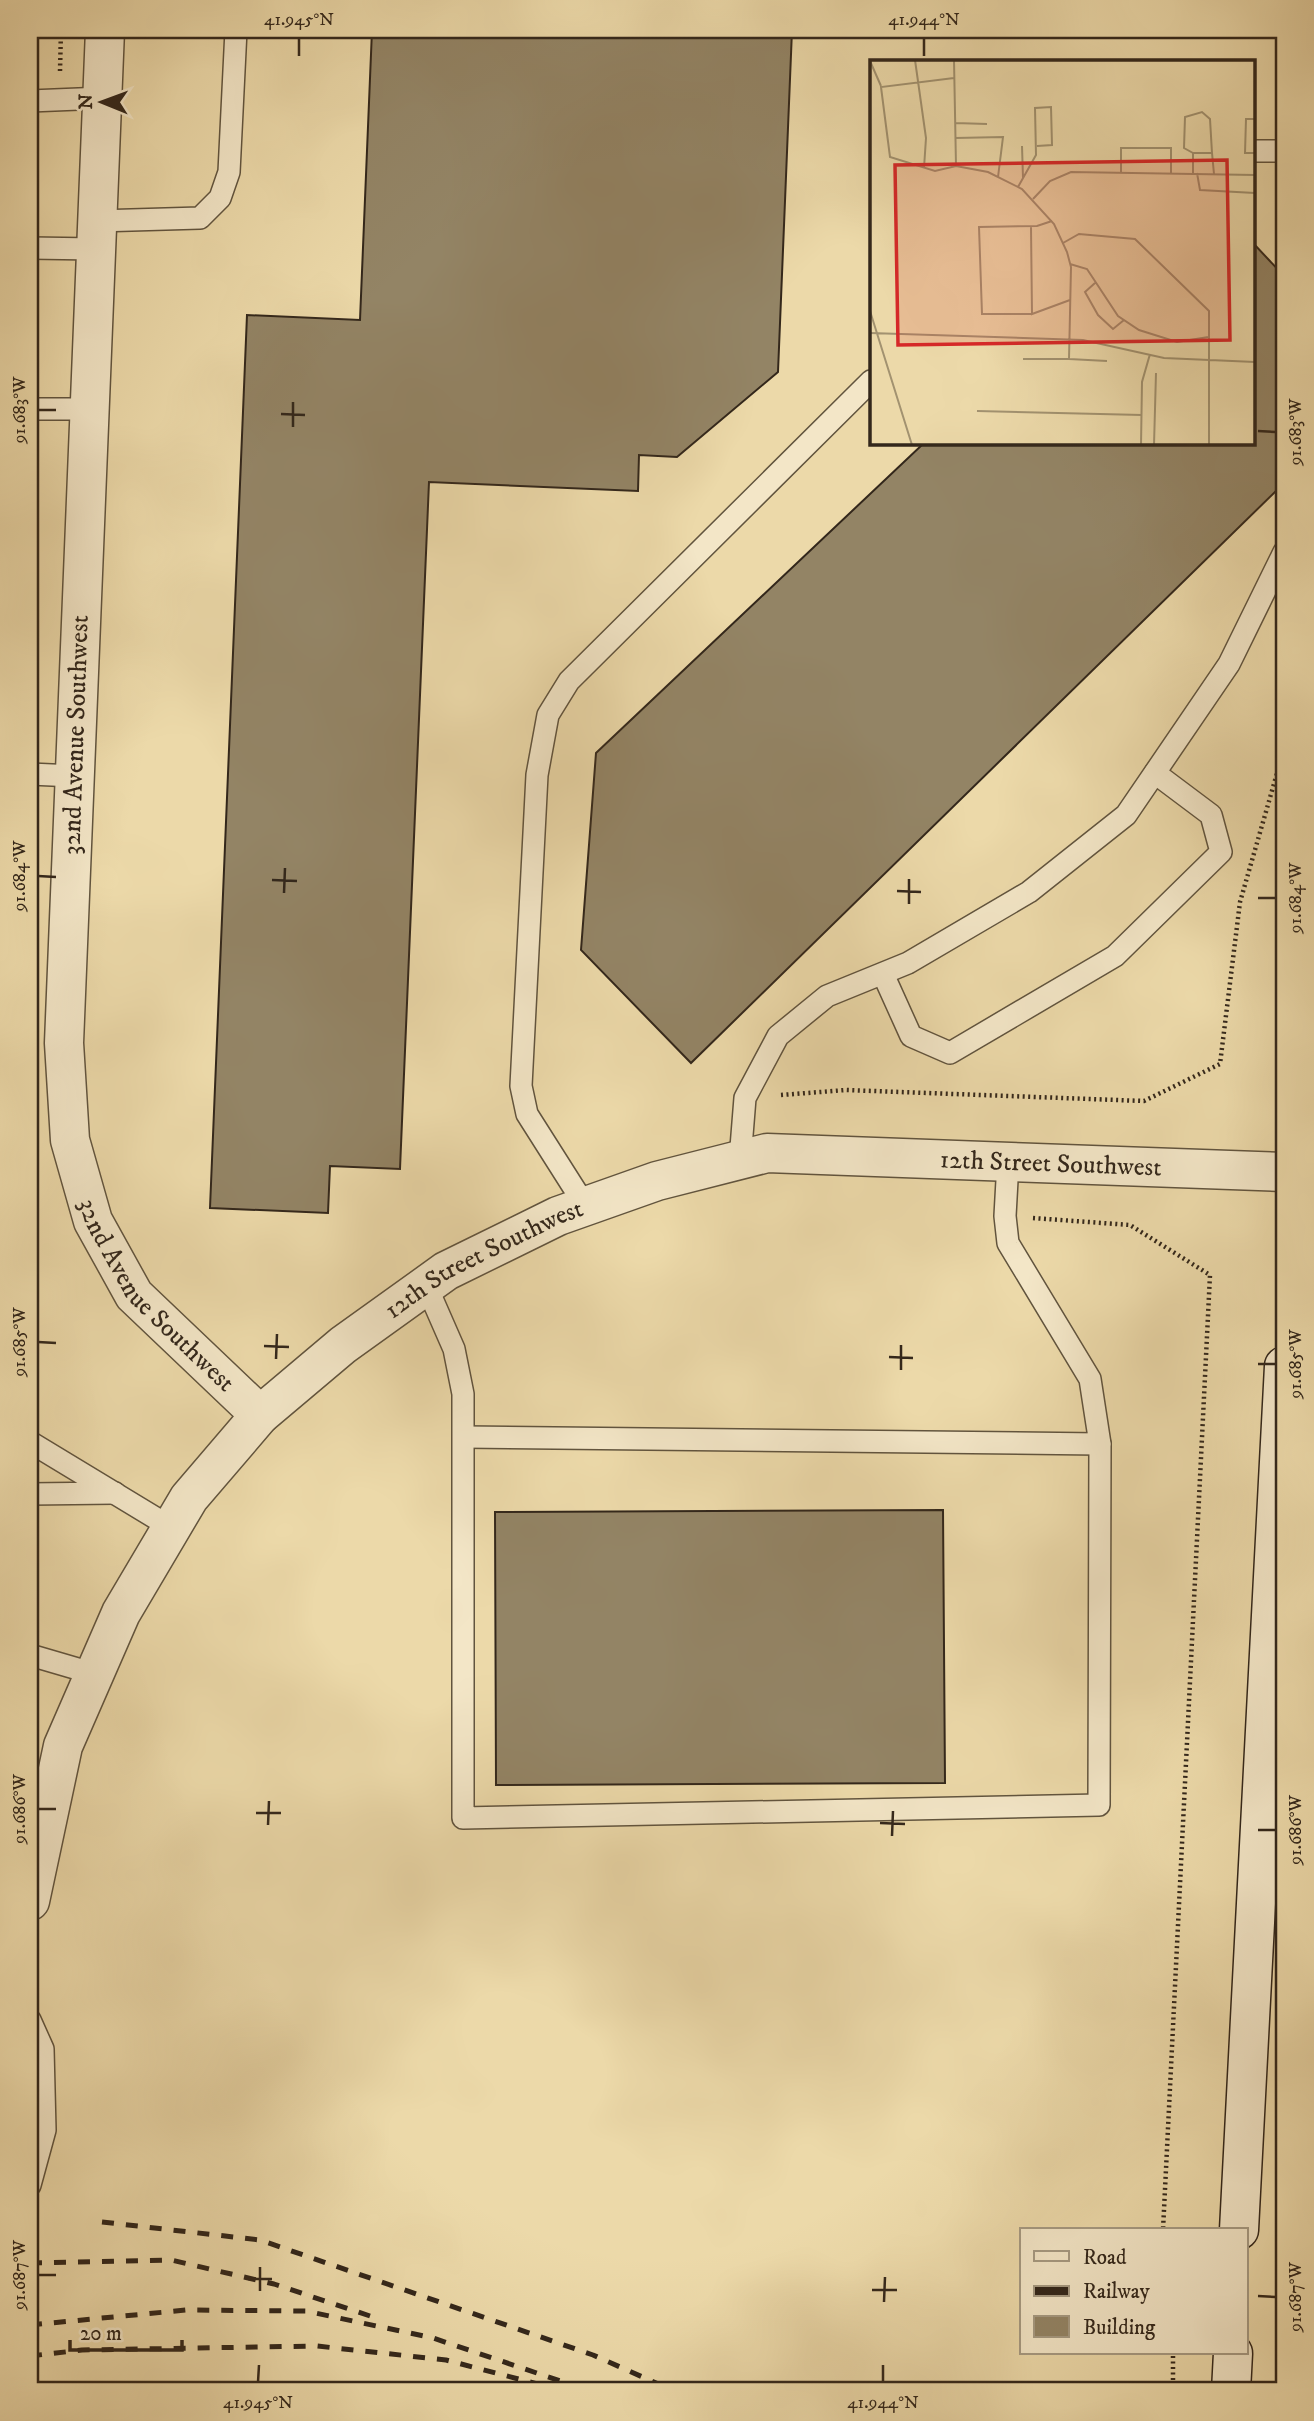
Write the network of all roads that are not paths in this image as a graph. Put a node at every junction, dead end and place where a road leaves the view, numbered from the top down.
1 (105, 30) edge
2 (236, 30) edge
3 (103, 98) junction
4 (30, 101) edge
5 (1254, 150) edge
6 (1284, 151) edge
7 (96, 235) junction
8 (30, 248) edge
9 (870, 382) edge
10 (30, 409) edge
11 (90, 409) junction
12 (1284, 552) edge
13 (1155, 773) junction
14 (30, 774) edge
15 (74, 776) junction
16 (883, 974) junction
17 (740, 1160) junction
18 (1008, 1162) junction
19 (1284, 1172) edge
20 (586, 1207) junction
21 (426, 1285) junction
22 (1284, 1366) edge
23 (260, 1415) junction
24 (464, 1437) junction
25 (30, 1442) edge
26 (1100, 1444) junction
27 (115, 1493) junction
28 (30, 1494) edge
29 (172, 1528) junction
30 (30, 1655) edge
31 (95, 1674) junction
32 (30, 1900) edge
33 (30, 2020) edge
34 (30, 2185) edge
35 (1239, 2228) edge

1 - 3 street, 32nd Avenue Southwest
2 - 7 lane
3 - 4 lane
3 - 7 street, 32nd Avenue Southwest
5 - 6 lane
7 - 8 lane
7 - 11 street, 32nd Avenue Southwest
9 - 20 lane
10 - 11 lane
11 - 15 street, 32nd Avenue Southwest
12 - 13 lane
13 - 16 lane
13 - 16 lane
14 - 15 lane
15 - 23 street, 32nd Avenue Southwest
16 - 17 lane
17 - 18 street, 12th Street Southwest
17 - 20 street, 12th Street Southwest
18 - 19 street, 12th Street Southwest
18 - 26 lane
20 - 21 street, 12th Street Southwest
21 - 23 street, 12th Street Southwest
21 - 24 lane
22 - 35 street
23 - 29 street, 12th Street Southwest
24 - 26 lane
24 - 26 lane
25 - 27 lane
27 - 28 lane
27 - 29 lane
29 - 31 street, 12th Street Southwest
30 - 31 lane
31 - 32 street, 12th Street Southwest
33 - 34 lane

